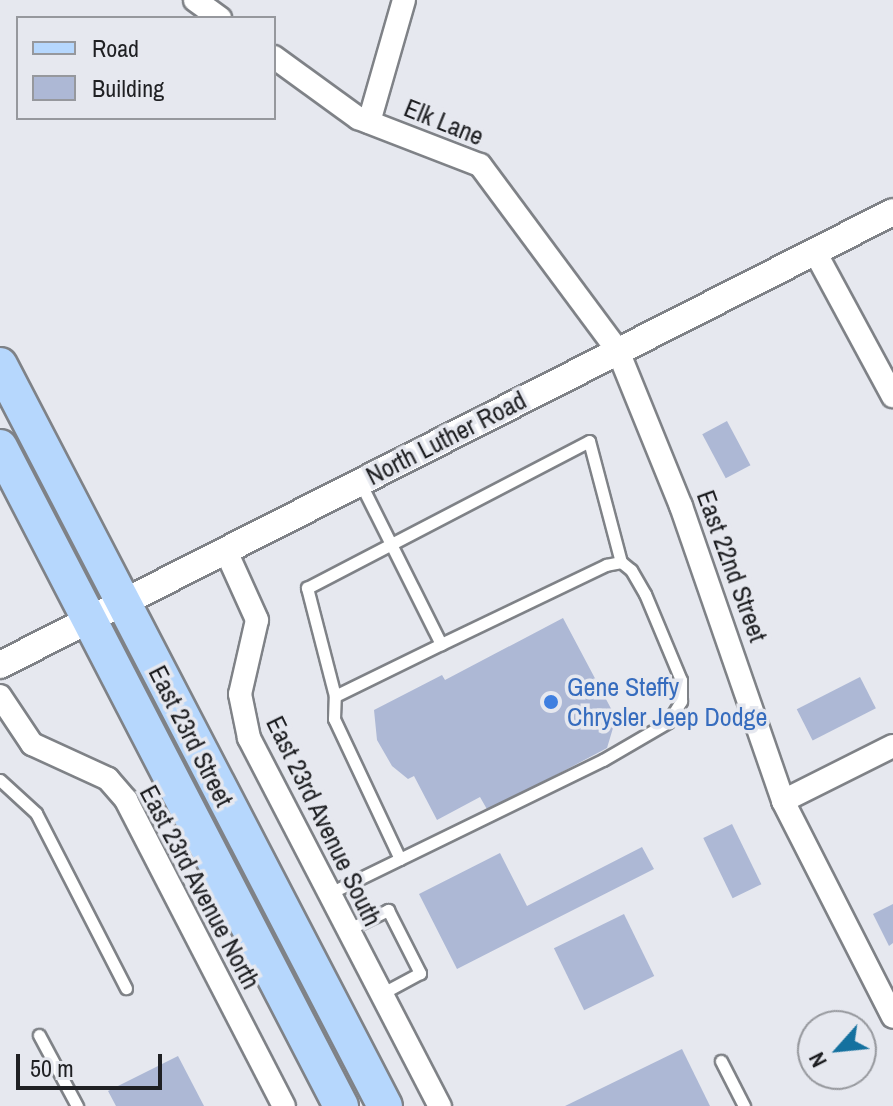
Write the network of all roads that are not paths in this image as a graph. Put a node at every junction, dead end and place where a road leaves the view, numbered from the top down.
1 (195, 0) edge
2 (404, 0) edge
3 (217, 16) edge
4 (276, 58) edge
5 (369, 122) junction
6 (893, 212) edge
7 (815, 252) junction
8 (618, 351) junction
9 (0, 365) edge
10 (893, 396) edge
11 (0, 447) edge
12 (359, 482) junction
13 (390, 542) junction
14 (225, 549) junction
15 (621, 562) junction
16 (121, 602) junction
17 (88, 619) junction
18 (441, 644) junction
19 (0, 665) edge
20 (0, 696) edge
21 (335, 696) junction
22 (893, 746) edge
23 (0, 780) edge
24 (783, 801) junction
25 (400, 859) junction
26 (328, 894) junction
27 (347, 930) junction
28 (126, 988) dead end
29 (381, 995) junction
30 (890, 1002) edge
31 (39, 1035) dead end
32 (721, 1061) dead end
33 (77, 1106) edge
34 (284, 1106) edge
35 (341, 1106) edge
36 (385, 1106) edge
37 (440, 1106) edge
38 (744, 1106) edge

1 - 3 street
2 - 5 street
4 - 5 street, Elk Lane
5 - 8 street, Elk Lane
6 - 7 street, North Luther Road
7 - 8 street, North Luther Road
7 - 10 street
8 - 12 street, North Luther Road
8 - 24 street, East 22nd Street
9 - 16 main road, East 23rd Street
11 - 17 main road, East 23rd Street
12 - 13 lane
12 - 14 street, North Luther Road
13 - 15 lane
13 - 18 lane
13 - 21 lane
14 - 16 street, North Luther Road
14 - 26 street, East 23rd Avenue South
15 - 18 lane
15 - 25 lane
16 - 17 street, North Luther Road
16 - 36 main road, East 23rd Street
17 - 19 street, North Luther Road
17 - 35 main road, East 23rd Street
18 - 21 lane
20 - 34 street, East 23rd Avenue North
21 - 25 lane
22 - 24 street
23 - 28 lane
24 - 30 street, East 22nd Street
25 - 26 lane
26 - 27 street, East 23rd Avenue South
27 - 29 street, East 23rd Avenue South
27 - 29 lane
29 - 37 street, East 23rd Avenue South
31 - 33 lane
32 - 38 lane

